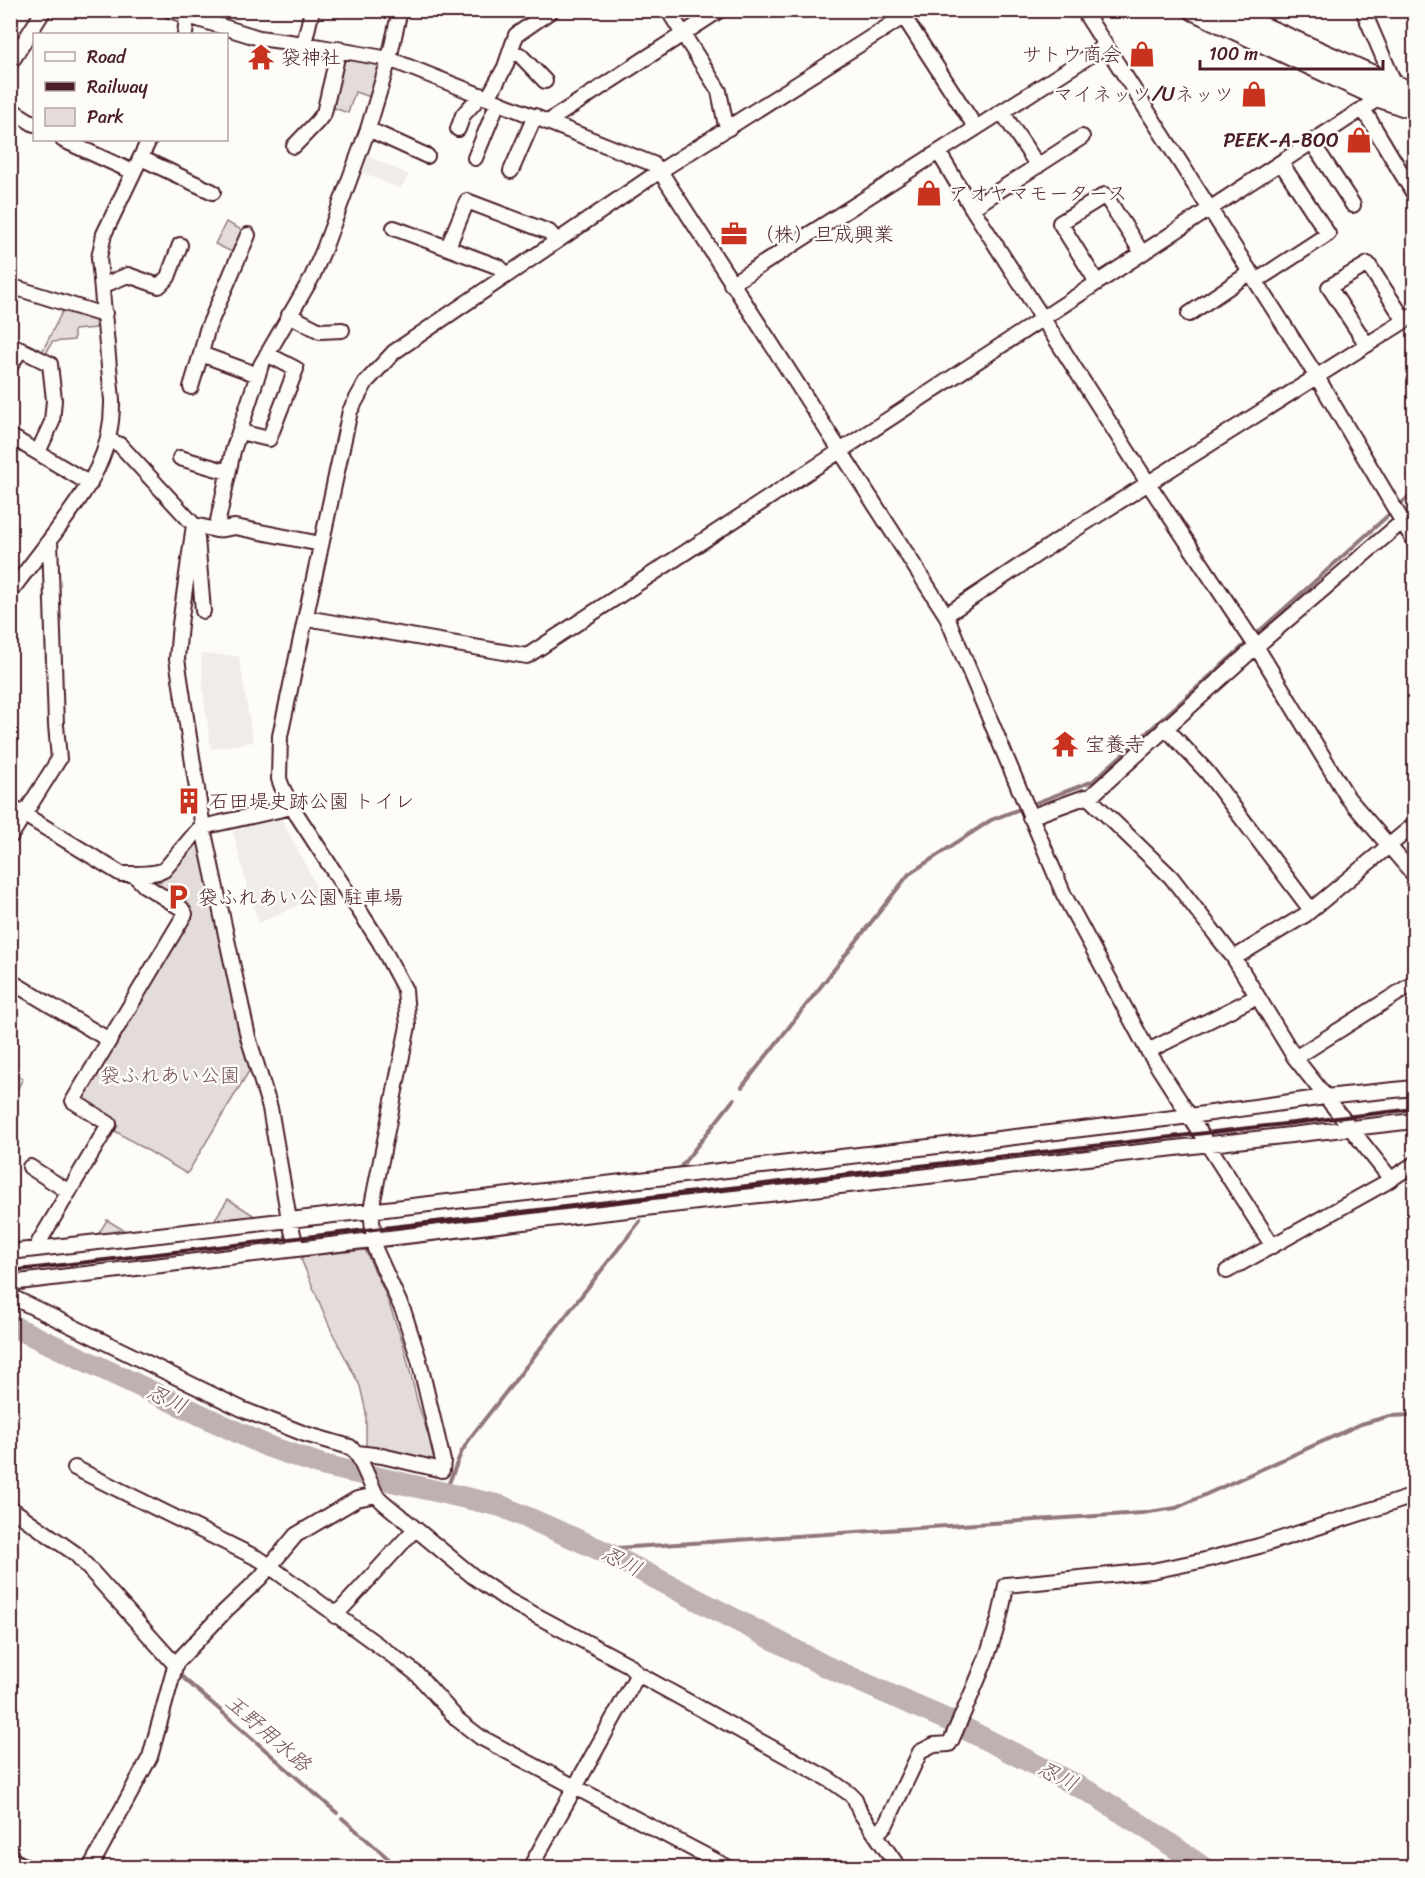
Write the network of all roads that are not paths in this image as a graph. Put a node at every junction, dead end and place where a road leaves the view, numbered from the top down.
1 (44, 10) edge
2 (169, 10) edge
3 (312, 10) edge
4 (400, 10) edge
5 (552, 10) edge
6 (668, 10) edge
7 (720, 10) edge
8 (1083, 10) edge
9 (1194, 10) edge
10 (1228, 10) edge
11 (1363, 10) edge
12 (188, 13) edge
13 (909, 14) edge
14 (1252, 16) edge
15 (185, 33) edge
16 (683, 34) junction
17 (304, 44) junction
18 (1105, 46) junction
19 (339, 49) junction
20 (510, 51) junction
21 (389, 59) junction
22 (10, 64) edge
23 (544, 81) dead end
24 (1386, 96) edge
25 (489, 98) junction
26 (10, 109) edge
27 (1414, 109) edge
28 (1002, 112) junction
29 (535, 116) junction
30 (550, 122) junction
31 (33, 123) edge
32 (729, 128) junction
33 (976, 128) junction
34 (368, 129) junction
35 (459, 129) dead end
36 (1082, 138) dead end
37 (65, 141) edge
38 (149, 141) edge
39 (1312, 142) junction
40 (294, 146) dead end
41 (939, 153) junction
42 (426, 156) dead end
43 (141, 158) junction
44 (475, 158) dead end
45 (1281, 163) junction
46 (1038, 166) junction
47 (512, 171) dead end
48 (660, 171) junction
49 (133, 172) junction
50 (213, 192) dead end
51 (1414, 194) edge
52 (1353, 206) dead end
53 (1209, 207) junction
54 (972, 208) junction
55 (394, 228) dead end
56 (248, 235) dead end
57 (557, 241) junction
58 (180, 245) dead end
59 (448, 248) junction
60 (1141, 251) junction
61 (507, 276) junction
62 (1253, 276) junction
63 (1095, 279) junction
64 (731, 284) junction
65 (10, 286) edge
66 (102, 286) junction
67 (105, 313) junction
68 (1189, 314) dead end
69 (289, 315) junction
70 (1041, 317) junction
71 (1410, 318) edge
72 (342, 330) dead end
73 (1367, 345) junction
74 (16, 346) edge
75 (201, 354) junction
76 (267, 354) junction
77 (10, 366) edge
78 (258, 375) junction
79 (1317, 377) junction
80 (191, 387) dead end
81 (240, 432) junction
82 (10, 436) edge
83 (109, 440) junction
84 (38, 452) junction
85 (841, 452) junction
86 (180, 458) dead end
87 (228, 472) junction
88 (1148, 483) junction
89 (90, 484) junction
90 (1403, 521) junction
91 (195, 525) junction
92 (216, 530) junction
93 (50, 540) junction
94 (1414, 541) edge
95 (321, 544) junction
96 (10, 592) edge
97 (203, 611) dead end
98 (946, 615) junction
99 (306, 618) junction
100 (1256, 646) junction
101 (1165, 727) junction
102 (1089, 798) junction
103 (10, 806) edge
104 (292, 807) junction
105 (24, 814) junction
106 (1030, 817) junction
107 (1414, 825) edge
108 (203, 828) junction
109 (10, 837) edge
110 (1388, 846) junction
111 (133, 874) junction
112 (1414, 875) edge
113 (1311, 910) junction
114 (1234, 958) junction
115 (10, 981) edge
116 (1414, 983) edge
117 (1256, 997) junction
118 (109, 1040) junction
119 (1148, 1051) junction
120 (1295, 1058) junction
121 (1414, 1088) edge
122 (1325, 1097) junction
123 (1190, 1116) junction
124 (1414, 1121) edge
125 (1352, 1128) junction
126 (1208, 1145) junction
127 (1414, 1164) edge
128 (30, 1167) dead end
129 (1390, 1178) junction
130 (69, 1192) junction
131 (371, 1210) junction
132 (289, 1220) junction
133 (373, 1240) junction
134 (1272, 1245) junction
135 (38, 1248) junction
136 (297, 1249) junction
137 (10, 1252) edge
138 (1227, 1272) dead end
139 (10, 1283) edge
140 (10, 1296) edge
141 (358, 1456) junction
142 (75, 1468) dead end
143 (376, 1494) junction
144 (1414, 1496) edge
145 (10, 1508) edge
146 (415, 1529) junction
147 (269, 1566) junction
148 (335, 1616) junction
149 (176, 1663) junction
150 (638, 1674) junction
151 (574, 1787) junction
152 (876, 1835) junction
153 (10, 1860) edge
154 (25, 1868) edge
155 (90, 1868) edge
156 (530, 1868) edge
157 (729, 1868) edge
158 (898, 1868) edge

1 - 22 street
2 - 12 street
3 - 17 street
4 - 21 street
5 - 20 street
6 - 16 street
7 - 16 street
8 - 18 street
9 - 24 highway
10 - 14 highway
11 - 24 street
12 - 15 street
12 - 17 street
13 - 32 street
13 - 33 street
14 - 24 highway
16 - 30 street
16 - 32 street
17 - 19 street
18 - 28 street
18 - 53 street
19 - 21 street
19 - 40 street
20 - 23 street
20 - 25 street
21 - 25 street
21 - 34 street
24 - 27 highway
24 - 39 street
24 - 51 street
24 - 53 street
25 - 29 street
25 - 35 street
25 - 44 street
26 - 31 street
28 - 33 street
28 - 46 street
29 - 30 street
29 - 47 street
30 - 48 street
32 - 48 street
33 - 41 street
34 - 42 street
34 - 69 street
36 - 46 street
37 - 49 street
38 - 43 street
39 - 45 street
39 - 52 street
41 - 54 street
41 - 64 street
43 - 49 street
43 - 50 street
45 - 53 street
45 - 62 street
46 - 54 street
48 - 57 street
48 - 64 street
49 - 66 street
53 - 60 street
53 - 62 street
54 - 70 street
55 - 59 street
56 - 75 street
57 - 59 street
57 - 61 street
58 - 66 street
59 - 61 street
60 - 63 street
60 - 63 street
60 - 70 street
61 - 95 street
62 - 68 street
62 - 79 street
63 - 70 street
64 - 85 street
65 - 67 street
66 - 67 street
67 - 83 street
69 - 72 street
69 - 76 street
70 - 85 street
70 - 88 street
71 - 73 street
71 - 73 street
73 - 79 street
74 - 77 street
74 - 84 street
75 - 78 street
75 - 80 street
76 - 78 street
76 - 81 street
78 - 81 street
79 - 88 street
79 - 90 street
81 - 87 street
82 - 84 street
83 - 89 street
83 - 91 street
84 - 89 street
85 - 98 street
85 - 99 street
86 - 87 street
87 - 92 street
88 - 98 street
88 - 100 street
89 - 93 street
90 - 94 street
90 - 100 street
91 - 92 street
91 - 97 street
91 - 108 street
92 - 95 street
93 - 96 street
93 - 105 street
95 - 99 street
98 - 106 street
99 - 104 street
100 - 101 street
100 - 110 street
101 - 102 street
101 - 113 street
102 - 106 street
102 - 114 street
103 - 105 street
104 - 108 street
104 - 131 street
105 - 109 street
105 - 111 street
106 - 119 street
107 - 110 street
108 - 111 street
108 - 132 street
110 - 112 street
110 - 113 street
111 - 118 street
113 - 114 street
114 - 117 street
115 - 118 street
116 - 120 street
117 - 119 street
117 - 120 street
118 - 130 street
119 - 123 street
120 - 122 street
121 - 122 street
122 - 123 street
122 - 125 street
123 - 126 street
123 - 131 street
124 - 125 street
125 - 126 street
125 - 129 street
126 - 133 street
126 - 134 street
127 - 129 street
128 - 130 street
129 - 134 street
130 - 135 street
131 - 132 street
131 - 133 street
132 - 135 street
132 - 136 street
133 - 136 street
133 - 141 street
134 - 138 street
135 - 137 street
136 - 139 street
140 - 141 street
141 - 143 street
142 - 147 street
143 - 146 street
143 - 147 street
144 - 152 street
145 - 149 street
146 - 148 street
146 - 150 street
147 - 148 street
147 - 149 street
148 - 151 street
149 - 155 street
150 - 151 street
150 - 152 street
151 - 156 street
151 - 157 street
152 - 158 street
153 - 154 main road

